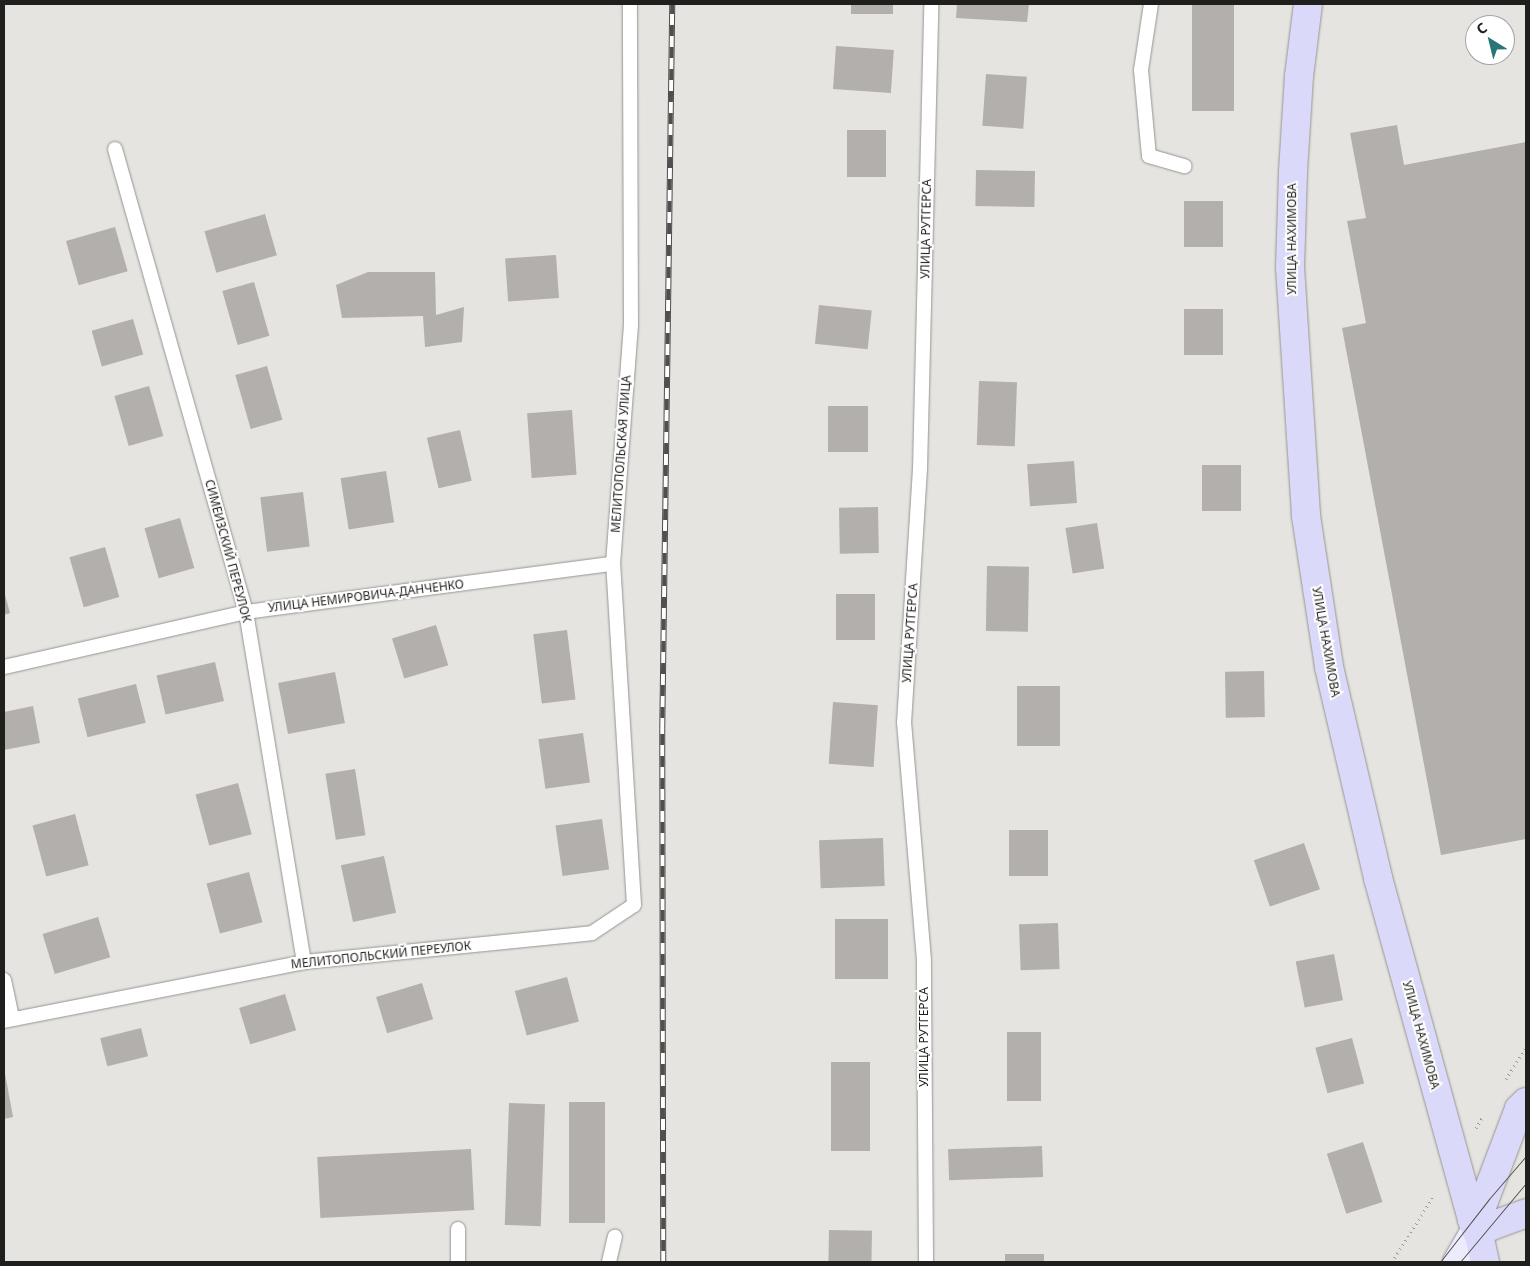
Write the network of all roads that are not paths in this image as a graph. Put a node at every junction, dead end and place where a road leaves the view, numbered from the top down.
1 (630, 4) edge
2 (931, 4) edge
3 (1151, 4) edge
4 (1308, 4) edge
5 (114, 149) dead end
6 (1185, 166) dead end
7 (613, 564) junction
8 (246, 612) junction
9 (4, 666) edge
10 (634, 904) joint
11 (304, 962) junction
12 (4, 980) edge
13 (8, 1020) edge
14 (1526, 1102) edge
15 (1526, 1213) edge
16 (458, 1229) dead end
17 (615, 1237) dead end
18 (1483, 1248) edge
19 (458, 1262) edge
20 (609, 1262) edge
21 (926, 1262) edge
22 (1457, 1262) edge

1 - 7 lane, МЕЛИТОПОЛЬСКАЯ УЛИЦА
2 - 21 lane, УЛИЦА РУТГЕРСА
3 - 6 lane
4 - 18 main road, УЛИЦА НАХИМОВА
5 - 8 lane, СИМЕИЗСКИЙ ПЕРЕУЛОК
7 - 8 lane, УЛИЦА НЕМИРОВИЧА-ДАНЧЕНКО
7 - 10 lane, МЕЛИТОПОЛЬСКАЯ УЛИЦА
8 - 9 lane, УЛИЦА НЕМИРОВИЧА-ДАНЧЕНКО
8 - 11 lane, СИМЕИЗСКИЙ ПЕРЕУЛОК
10 - 11 lane, МЕЛИТОПОЛЬСКИЙ ПЕРЕУЛОК
11 - 13 lane, МЕЛИТОПОЛЬСКИЙ ПЕРЕУЛОК
12 - 13 lane
14 - 18 main road
15 - 18 main road
16 - 19 lane
17 - 20 lane
18 - 22 main road

